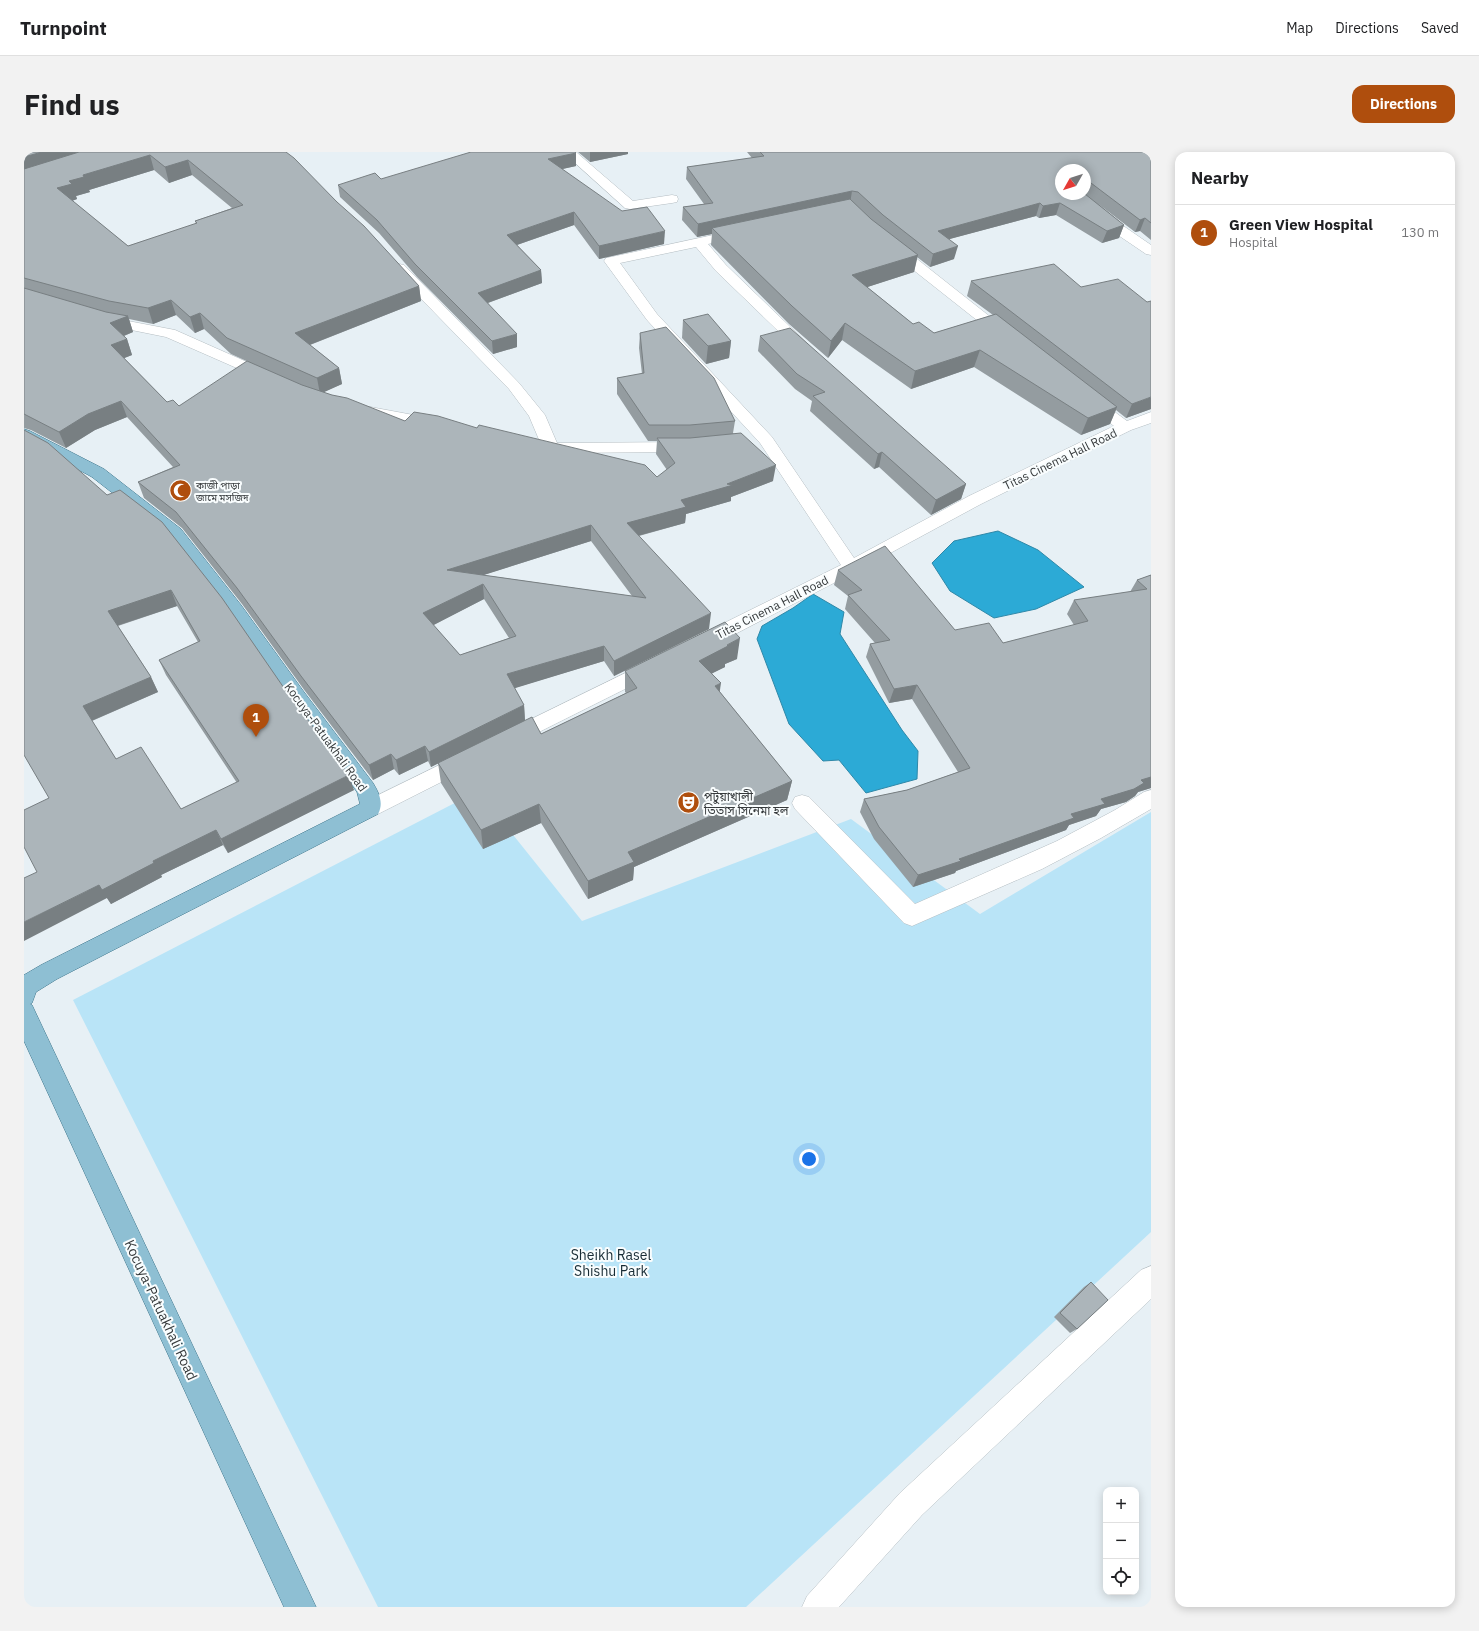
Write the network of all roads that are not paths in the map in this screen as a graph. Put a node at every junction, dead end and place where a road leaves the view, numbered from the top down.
1 (569, 152) edge
2 (672, 199) dead end
3 (1082, 200) edge
4 (756, 229) edge
5 (880, 237) edge
6 (699, 242) junction
7 (1151, 251) edge
8 (391, 259) edge
9 (89, 316) edge
10 (1020, 347) edge
11 (819, 361) edge
12 (284, 384) edge
13 (1078, 390) edge
14 (349, 409) edge
15 (1151, 417) edge
16 (449, 427) edge
17 (1125, 427) junction
18 (24, 434) edge
19 (527, 443) edge
20 (704, 446) edge
21 (551, 448) junction
22 (851, 567) junction
23 (693, 647) edge
24 (664, 661) edge
25 (1151, 798) edge
26 (802, 803) dead end
27 (371, 808) junction
28 (24, 987) edge
29 (24, 996) edge
30 (24, 1012) edge
31 (1151, 1280) edge
32 (300, 1607) edge
33 (818, 1607) edge

1 - 2 street
3 - 7 street
4 - 6 street
5 - 10 street
6 - 11 street
6 - 22 street
8 - 21 street
9 - 12 street
13 - 17 street
14 - 16 street
15 - 17 street, Titas Cinema Hall Road
17 - 22 street, Titas Cinema Hall Road
18 - 27 main road, Kocuya-Patuakhali Road
19 - 21 street
20 - 21 street
22 - 23 street, Titas Cinema Hall Road
24 - 27 street
25 - 26 street
27 - 28 main road, Kocuya-Patuakhali Road
28 - 29 main road, Kocuya-Patuakhali Road
30 - 32 main road, Kocuya-Patuakhali Road
31 - 33 street

